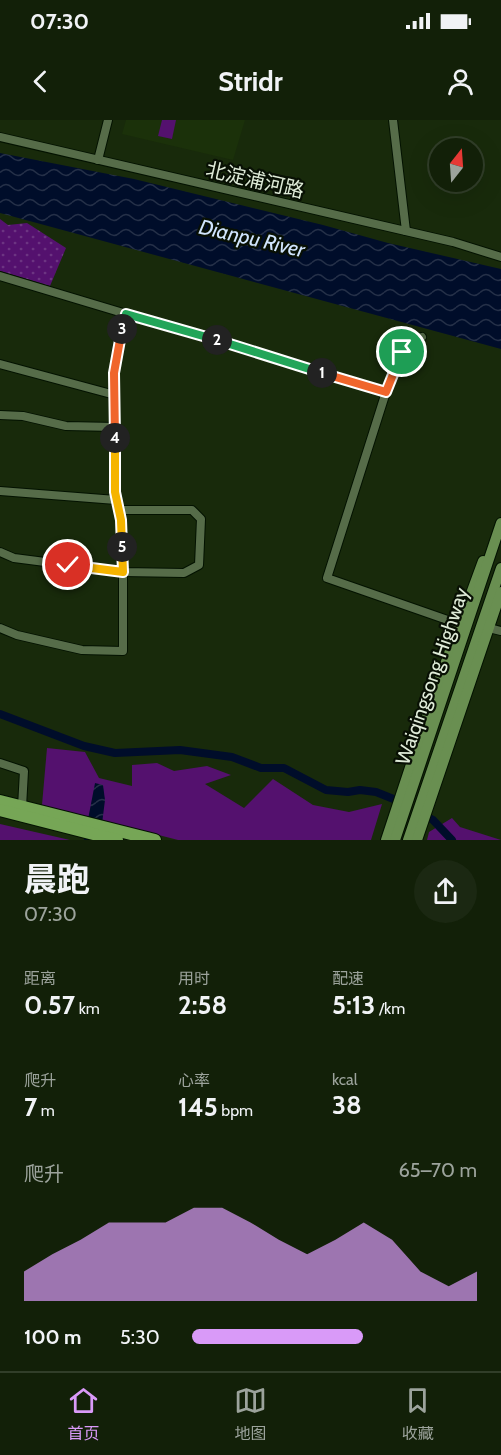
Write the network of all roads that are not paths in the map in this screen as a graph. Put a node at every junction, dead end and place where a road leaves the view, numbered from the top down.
1 (108, 120) edge
2 (393, 120) edge
3 (0, 137) edge
4 (98, 160) junction
5 (406, 231) junction
6 (501, 257) edge
7 (0, 276) edge
8 (126, 314) junction
9 (422, 336) dead end
10 (0, 364) edge
11 (386, 392) junction
12 (115, 395) junction
13 (0, 415) edge
14 (115, 427) junction
15 (0, 491) edge
16 (116, 500) junction
17 (118, 510) junction
18 (500, 526) edge
19 (0, 552) edge
20 (501, 568) edge
21 (123, 572) junction
22 (501, 592) edge
23 (497, 616) edge
24 (459, 624) junction
25 (0, 628) edge
26 (489, 628) junction
27 (501, 631) edge
28 (438, 729) junction
29 (0, 763) edge
30 (0, 801) edge
31 (22, 807) junction
32 (0, 810) edge
33 (80, 826) junction
34 (104, 832) junction
35 (418, 835) edge
36 (389, 837) edge
37 (117, 840) edge
38 (155, 840) edge
39 (408, 840) edge

1 - 4 street
2 - 5 street
3 - 4 street, 北淀浦河路
4 - 5 street, 北淀浦河路
5 - 6 street, 北淀浦河路
7 - 8 street
8 - 11 street
8 - 12 street
9 - 11 street
10 - 12 street
11 - 24 street
12 - 14 street
13 - 14 street
14 - 16 street
15 - 16 street
16 - 17 street
17 - 21 street
17 - 21 street
18 - 24 main road
18 - 28 main road, Waiqingsong Highway
19 - 21 street
20 - 28 main road, Waiqingsong Highway
21 - 25 street
22 - 23 main road
23 - 26 main road
24 - 36 main road
26 - 27 street
26 - 35 main road
28 - 36 main road, Waiqingsong Highway
28 - 39 main road, Waiqingsong Highway
29 - 31 street
30 - 31 highway
31 - 33 highway
32 - 33 highway
33 - 34 highway
34 - 37 highway
34 - 38 highway

